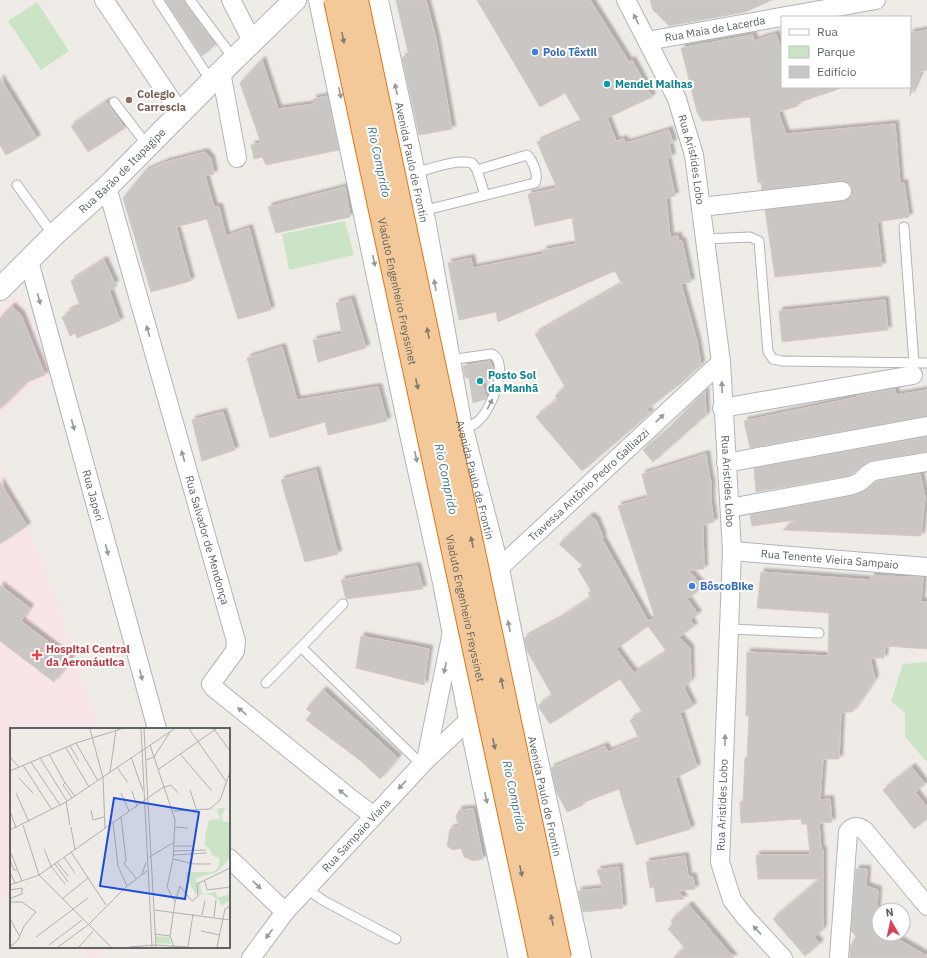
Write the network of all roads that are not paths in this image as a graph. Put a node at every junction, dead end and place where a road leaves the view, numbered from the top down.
1 (104, 0) edge
2 (158, 0) edge
3 (190, 0) edge
4 (231, 0) edge
5 (295, 0) edge
6 (320, 0) edge
7 (335, 0) edge
8 (357, 0) edge
9 (377, 0) edge
10 (626, 0) edge
11 (876, 0) edge
12 (784, 16) edge
13 (781, 17) edge
14 (647, 40) junction
15 (252, 41) junction
16 (222, 71) junction
17 (114, 102) dead end
18 (180, 113) junction
19 (148, 145) junction
20 (237, 158) dead end
21 (477, 170) junction
22 (414, 173) junction
23 (17, 185) dead end
24 (107, 188) junction
25 (842, 191) dead end
26 (485, 195) junction
27 (701, 207) junction
28 (423, 216) junction
29 (904, 227) dead end
30 (368, 231) junction
31 (54, 236) junction
32 (706, 239) junction
33 (29, 261) junction
34 (0, 289) edge
35 (448, 361) junction
36 (720, 362) junction
37 (927, 363) edge
38 (914, 369) junction
39 (722, 408) junction
40 (461, 426) junction
41 (927, 426) edge
42 (411, 434) junction
43 (927, 462) edge
44 (726, 463) junction
45 (730, 508) junction
46 (732, 552) junction
47 (927, 567) edge
48 (498, 569) junction
49 (444, 582) junction
50 (344, 604) dead end
51 (453, 629) junction
52 (729, 629) junction
53 (819, 633) dead end
54 (301, 647) junction
55 (266, 683) dead end
56 (525, 706) junction
57 (470, 718) junction
58 (157, 728) edge
59 (424, 762) junction
60 (374, 816) junction
61 (230, 859) edge
62 (307, 889) junction
63 (927, 906) edge
64 (285, 912) junction
65 (396, 939) dead end
66 (251, 958) edge
67 (520, 958) edge
68 (540, 958) edge
69 (560, 958) edge
70 (580, 958) edge
71 (783, 958) edge
72 (839, 958) edge

1 - 18 street
2 - 16 lane
3 - 16 lane
4 - 15 street
5 - 15 main road, Rua Barão de Itapagipe
6 -> 30 main road
7 -> 68 highway, Viaduto Engenheiro Freyssinet, bridge
69 -> 8 highway, Viaduto Engenheiro Freyssinet, bridge
22 -> 9 main road, Avenida Paulo de Frontin
14 -> 10 street, Rua Aristides Lobo
11 - 12 street, Rua Maia de Lacerda
13 - 14 street, Rua Maia de Lacerda
14 - 27 street, Rua Aristides Lobo
15 - 16 main road, Rua Barão de Itapagipe
16 - 18 main road, Rua Barão de Itapagipe
16 - 20 street
17 - 19 lane
18 - 19 main road, Rua Barão de Itapagipe
19 - 24 main road, Rua Barão de Itapagipe
21 - 22 lane
21 - 26 lane
21 - 26 lane
22 - 28 main road, Avenida Paulo de Frontin
23 - 31 lane
24 - 31 main road, Rua Barão de Itapagipe
60 -> 24 street, Rua Salvador de Mendonça
25 - 27 street
26 - 28 lane
27 - 32 street, Rua Aristides Lobo
28 - 30 main road, bridge
35 -> 28 main road, Avenida Paulo de Frontin
29 - 38 lane
30 -> 42 main road
31 - 33 main road, Rua Barão de Itapagipe
32 - 36 street, Rua Aristides Lobo
32 - 38 lane
33 - 34 main road, Rua Barão de Itapagipe
33 -> 58 street, Rua Japeri
35 - 40 main road, Avenida Paulo de Frontin
40 -> 35 lane
39 -> 36 street, Rua Aristides Lobo
48 -> 36 street, Travessa Antônio Pedro Galliazzi
37 - 38 lane
38 - 39 street
39 - 44 street, Rua Aristides Lobo
40 - 42 main road, bridge
40 - 48 main road, Avenida Paulo de Frontin
41 - 44 street
42 -> 49 main road
43 - 45 street
44 - 45 street, Rua Aristides Lobo
45 - 46 street, Rua Aristides Lobo
46 - 47 street, Rua Tenente Vieira Sampaio
46 - 52 street, Rua Aristides Lobo
48 - 49 street, Travessa Antônio Pedro Galliazzi, bridge
56 -> 48 main road, Avenida Paulo de Frontin
49 - 51 main road
50 - 54 lane
51 - 57 main road
51 -> 59 street
52 - 53 lane
71 -> 52 street, Rua Aristides Lobo
54 - 55 lane
54 - 59 lane
56 - 57 main road, bridge
56 - 70 main road, Avenida Paulo de Frontin
57 - 59 street, Rua Sampaio Viana
57 -> 67 main road
59 -> 60 street, Rua Sampaio Viana
60 - 62 street, Rua Sampaio Viana
61 -> 64 street
62 - 64 street, Rua Sampaio Viana
62 - 65 lane
63 - 72 street
64 -> 66 street, Rua Sampaio Viana

